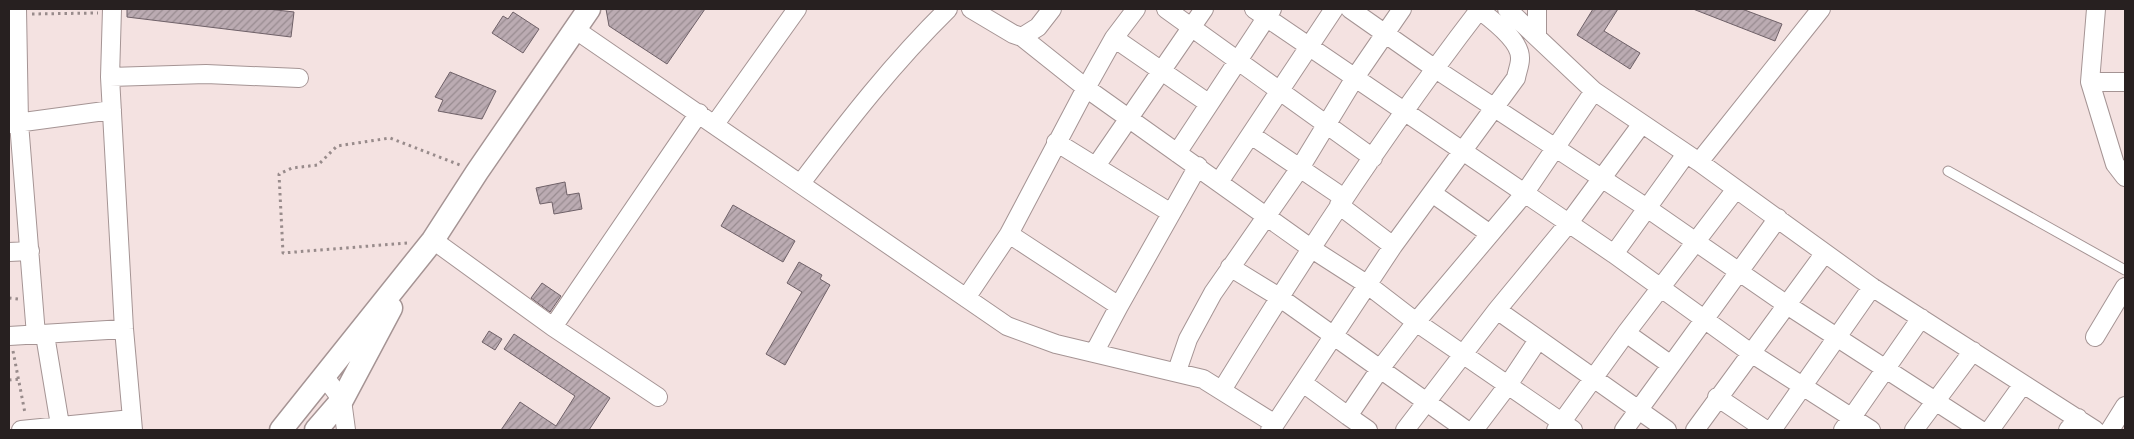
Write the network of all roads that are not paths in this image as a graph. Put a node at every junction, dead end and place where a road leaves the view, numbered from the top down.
1 (589, 9) edge
2 (797, 9) edge
3 (948, 9) edge
4 (971, 9) edge
5 (1052, 9) edge
6 (1136, 9) edge
7 (1166, 9) edge
8 (1204, 9) edge
9 (1334, 9) edge
10 (1350, 9) edge
11 (1402, 9) edge
12 (1479, 9) edge
13 (1507, 9) edge
14 (1538, 9) edge
15 (1821, 9) edge
16 (2096, 9) edge
17 (111, 10) edge
18 (17, 12) edge
19 (1264, 12) edge
20 (1192, 27) junction
21 (576, 30) junction
22 (1386, 33) junction
23 (1022, 37) junction
24 (1114, 38) junction
25 (1537, 38) junction
26 (1310, 45) junction
27 (1238, 61) junction
28 (1434, 68) junction
29 (1160, 70) junction
30 (1356, 76) junction
31 (110, 78) junction
32 (300, 78) dead end
33 (2090, 82) junction
34 (2125, 82) edge
35 (1086, 88) junction
36 (1279, 91) junction
37 (1594, 91) junction
38 (1208, 103) junction
39 (1495, 107) junction
40 (112, 110) junction
41 (1405, 110) junction
42 (699, 113) junction
43 (1130, 118) junction
44 (1326, 123) junction
45 (14, 124) edge
46 (715, 124) junction
47 (1641, 125) junction
48 (1251, 135) junction
49 (1056, 142) junction
50 (1555, 147) junction
51 (1464, 150) junction
52 (1177, 153) junction
53 (1373, 158) junction
54 (1693, 158) junction
55 (1096, 166) junction
56 (1198, 166) junction
57 (1300, 168) junction
58 (1948, 171) dead end
59 (2125, 177) edge
60 (1603, 179) junction
61 (1219, 182) junction
62 (801, 183) junction
63 (1736, 189) junction
64 (1432, 193) junction
65 (1524, 194) junction
66 (1342, 202) junction
67 (1647, 208) junction
68 (1171, 213) junction
69 (1267, 216) junction
70 (1778, 218) junction
71 (1568, 224) junction
72 (1009, 234) junction
73 (1490, 234) junction
74 (1696, 242) junction
75 (1393, 246) junction
76 (426, 248) junction
77 (1312, 248) junction
78 (30, 251) junction
79 (9, 252) edge
80 (1614, 254) junction
81 (1824, 254) junction
82 (1230, 267) junction
83 (2125, 270) edge
84 (1739, 272) junction
85 (1368, 285) junction
86 (1872, 287) junction
87 (2125, 287) edge
88 (1660, 288) junction
89 (1279, 297) junction
90 (966, 298) junction
91 (1788, 305) junction
92 (1119, 306) junction
93 (1497, 310) junction
94 (1921, 318) junction
95 (1704, 319) junction
96 (1416, 322) junction
97 (553, 327) junction
98 (124, 330) junction
99 (1626, 333) junction
100 (41, 335) junction
101 (1333, 335) junction
102 (9, 336) edge
103 (2095, 337) dead end
104 (1837, 338) junction
105 (1538, 340) junction
106 (1973, 351) junction
107 (1094, 353) junction
108 (1751, 353) junction
109 (1463, 354) junction
110 (1671, 365) junction
111 (1380, 369) junction
112 (1886, 371) junction
113 (1177, 372) junction
114 (324, 376) junction
115 (1593, 379) junction
116 (1303, 383) junction
117 (2023, 384) junction
118 (1508, 385) junction
119 (1801, 386) junction
120 (1222, 390) junction
121 (658, 397) dead end
122 (1717, 398) junction
123 (342, 400) junction
124 (1425, 402) junction
125 (1934, 402) junction
126 (2125, 406) edge
127 (298, 409) junction
128 (1637, 410) junction
129 (1348, 416) junction
130 (1848, 424) edge
131 (2073, 424) edge
132 (60, 425) junction
133 (132, 425) edge
134 (1273, 427) edge
135 (1564, 428) edge
136 (24, 430) edge
137 (281, 430) edge
138 (308, 430) edge
139 (316, 430) edge
140 (346, 430) edge
141 (1368, 430) edge
142 (1404, 430) edge
143 (1466, 430) edge
144 (1474, 430) edge
145 (1624, 430) edge
146 (1667, 430) edge
147 (1695, 430) edge
148 (1766, 430) edge
149 (1772, 430) edge
150 (1871, 430) edge
151 (1914, 430) edge
152 (1980, 430) edge
153 (1990, 430) edge
154 (2095, 430) edge
155 (2110, 430) edge

1 - 21 street
2 - 46 street
3 - 62 street
4 - 23 street
5 - 23 street
6 - 24 street
7 - 20 street
8 - 20 street
9 - 26 street
10 - 22 street
11 - 22 street
12 - 28 street
12 - 39 street
13 - 25 street
14 - 25 street
15 - 54 street
16 - 33 street
17 - 31 street
18 - 45 street
19 - 26 street
19 - 27 street
20 - 27 street
20 - 29 street
21 - 42 street
21 - 76 street
22 - 28 street
22 - 30 street
23 - 35 street
24 - 29 street
24 - 35 street
25 - 37 street
26 - 30 street
26 - 36 street
27 - 36 street
27 - 38 street
28 - 39 street
28 - 41 street
29 - 38 street
29 - 43 street
30 - 41 street
30 - 44 street
31 - 32 street
31 - 40 street
33 - 34 street
33 - 59 street
35 - 43 street
35 - 49 street
36 - 44 street
36 - 48 street
37 - 47 street
37 - 50 street
38 - 52 street
39 - 50 street
39 - 51 street
40 - 45 street
40 - 98 street
41 - 51 street
41 - 53 street
42 - 46 street
42 - 97 street
43 - 52 street
43 - 55 street
44 - 53 street
44 - 57 street
45 - 78 street
46 - 62 street
47 - 54 street
47 - 60 street
48 - 57 street
48 - 61 street
49 - 55 street
49 - 72 street
50 - 60 street
50 - 65 street
51 - 64 street
51 - 65 street
52 - 56 street
53 - 66 street
54 - 63 street
54 - 67 street
55 - 68 street
56 - 61 street
56 - 68 street
57 - 66 street
57 - 69 street
58 - 83 lane
60 - 67 street
60 - 71 street
61 - 69 street
62 - 90 street
63 - 70 street
63 - 74 street
64 - 73 street
64 - 75 street
65 - 71 street
65 - 73 street
66 - 75 street
66 - 77 street
67 - 74 street
67 - 80 street
68 - 92 street
69 - 77 street
69 - 82 street
70 - 81 street
70 - 84 street
71 - 80 street
71 - 93 street
72 - 90 street
72 - 92 street
73 - 96 street
74 - 84 street
74 - 88 street
75 - 85 street
76 - 97 street
76 - 114 street
76 - 123 street
77 - 85 street
77 - 89 street
78 - 79 street
78 - 100 street
80 - 88 street
81 - 86 street
81 - 91 street
82 - 89 street
82 - 113 street
84 - 91 street
84 - 95 street
85 - 96 street
85 - 101 street
86 - 94 street
86 - 104 street
87 - 103 street
88 - 95 street
88 - 99 street
89 - 101 street
89 - 120 street
90 - 107 street
91 - 104 street
91 - 108 street
92 - 107 street
93 - 105 street
93 - 109 street
94 - 106 street
94 - 112 street
95 - 108 street
95 - 110 street
96 - 109 street
96 - 111 street
97 - 121 street
98 - 100 street
98 - 133 street
99 - 110 street
99 - 115 street
100 - 102 street
100 - 132 street
101 - 111 street
101 - 116 street
104 - 112 street
104 - 119 street
105 - 115 street
105 - 118 street
106 - 117 street
106 - 125 street
107 - 113 street
108 - 119 street
108 - 122 street
109 - 118 street
109 - 124 street
110 - 128 street
111 - 124 street
111 - 129 street
112 - 125 street
112 - 130 street
113 - 120 street
114 - 123 street
114 - 127 street
115 - 128 street
115 - 135 street
116 - 129 street
116 - 134 street
117 - 131 street
117 - 153 street
118 - 135 street
118 - 144 street
119 - 130 street
119 - 149 street
120 - 134 street
122 - 147 street
122 - 148 street
123 - 139 street
123 - 140 street
124 - 142 street
124 - 143 street
125 - 151 street
125 - 152 street
126 - 155 street
127 - 137 street
127 - 138 street
128 - 145 street
128 - 146 street
129 - 141 street
130 - 150 street
131 - 154 street
132 - 133 street
132 - 136 street

